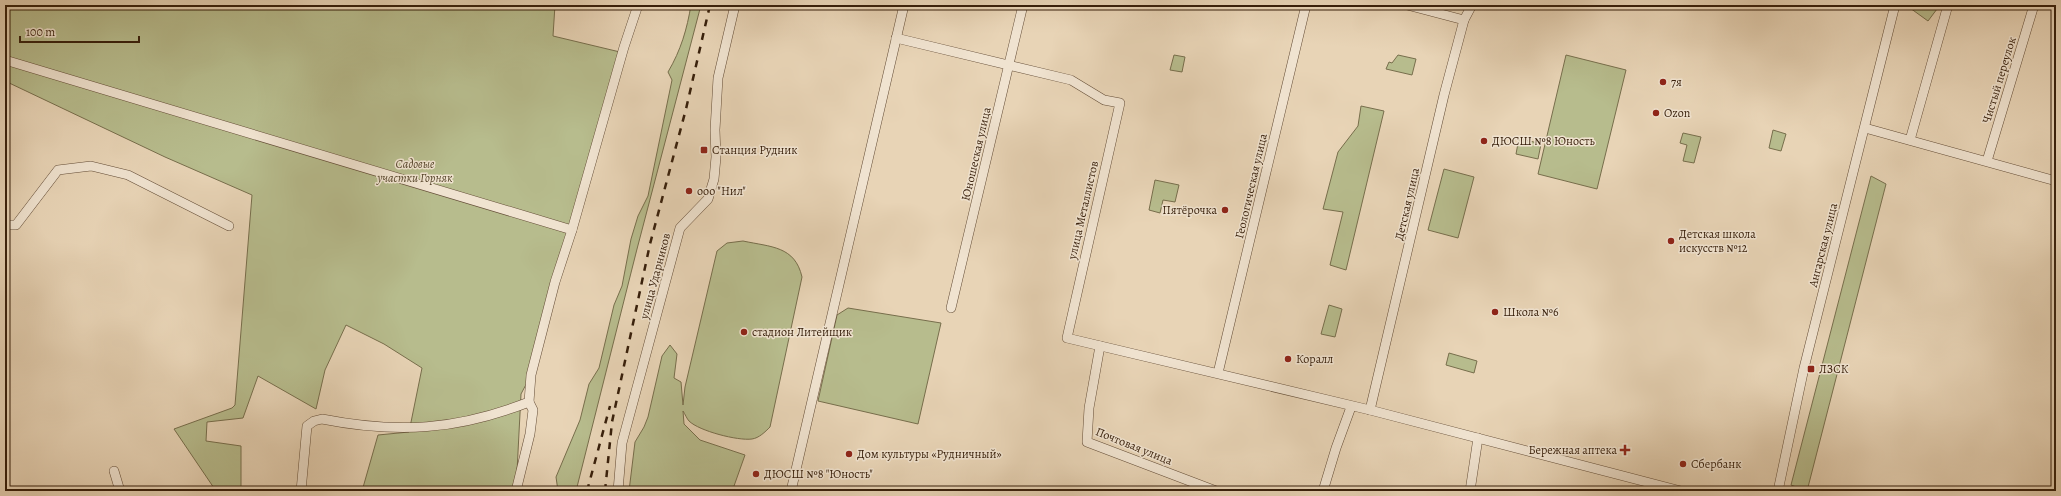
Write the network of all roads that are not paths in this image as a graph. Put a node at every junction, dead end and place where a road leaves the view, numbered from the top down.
1 (638, 5) edge
2 (735, 5) edge
3 (904, 5) edge
4 (1023, 5) edge
5 (1306, 5) edge
6 (1407, 5) edge
7 (1472, 5) edge
8 (1895, 5) edge
9 (1948, 5) edge
10 (2034, 5) edge
11 (1464, 20) junction
12 (896, 38) junction
13 (5, 60) edge
14 (1008, 65) junction
15 (1865, 128) junction
16 (1910, 140) junction
17 (1987, 161) junction
18 (2056, 181) edge
19 (5, 225) edge
20 (229, 226) dead end
21 (572, 230) junction
22 (951, 308) dead end
23 (1100, 346) junction
24 (1218, 373) junction
25 (529, 402) junction
26 (1351, 407) junction
27 (1370, 410) junction
28 (1478, 438) junction
29 (114, 471) dead end
30 (120, 491) edge
31 (301, 491) edge
32 (516, 491) edge
33 (618, 491) edge
34 (792, 491) edge
35 (1216, 491) edge
36 (1324, 491) edge
37 (1470, 491) edge
38 (1681, 491) edge
39 (1778, 491) edge

1 - 21 street
2 - 33 street, улица Ударников
3 - 12 street
4 - 14 street, Юношеская улица
5 - 24 street, Геологическая улица
6 - 11 street
7 - 11 street, Детская улица
8 - 15 street, Ангарская улица
9 - 16 street
10 - 17 street, Чистый переулок
11 - 27 street, Детская улица
12 - 14 street
12 - 34 street
13 - 21 street
14 - 22 street, Юношеская улица
14 - 23 street, улица Металлистов
15 - 16 street
15 - 39 street, Ангарская улица
16 - 17 street
17 - 18 street
19 - 20 street
21 - 25 street
23 - 24 street
23 - 35 street, Почтовая улица
24 - 26 street
25 - 31 street
25 - 32 street
26 - 27 street
26 - 36 street
27 - 28 street
28 - 37 street
28 - 38 street
29 - 30 street

